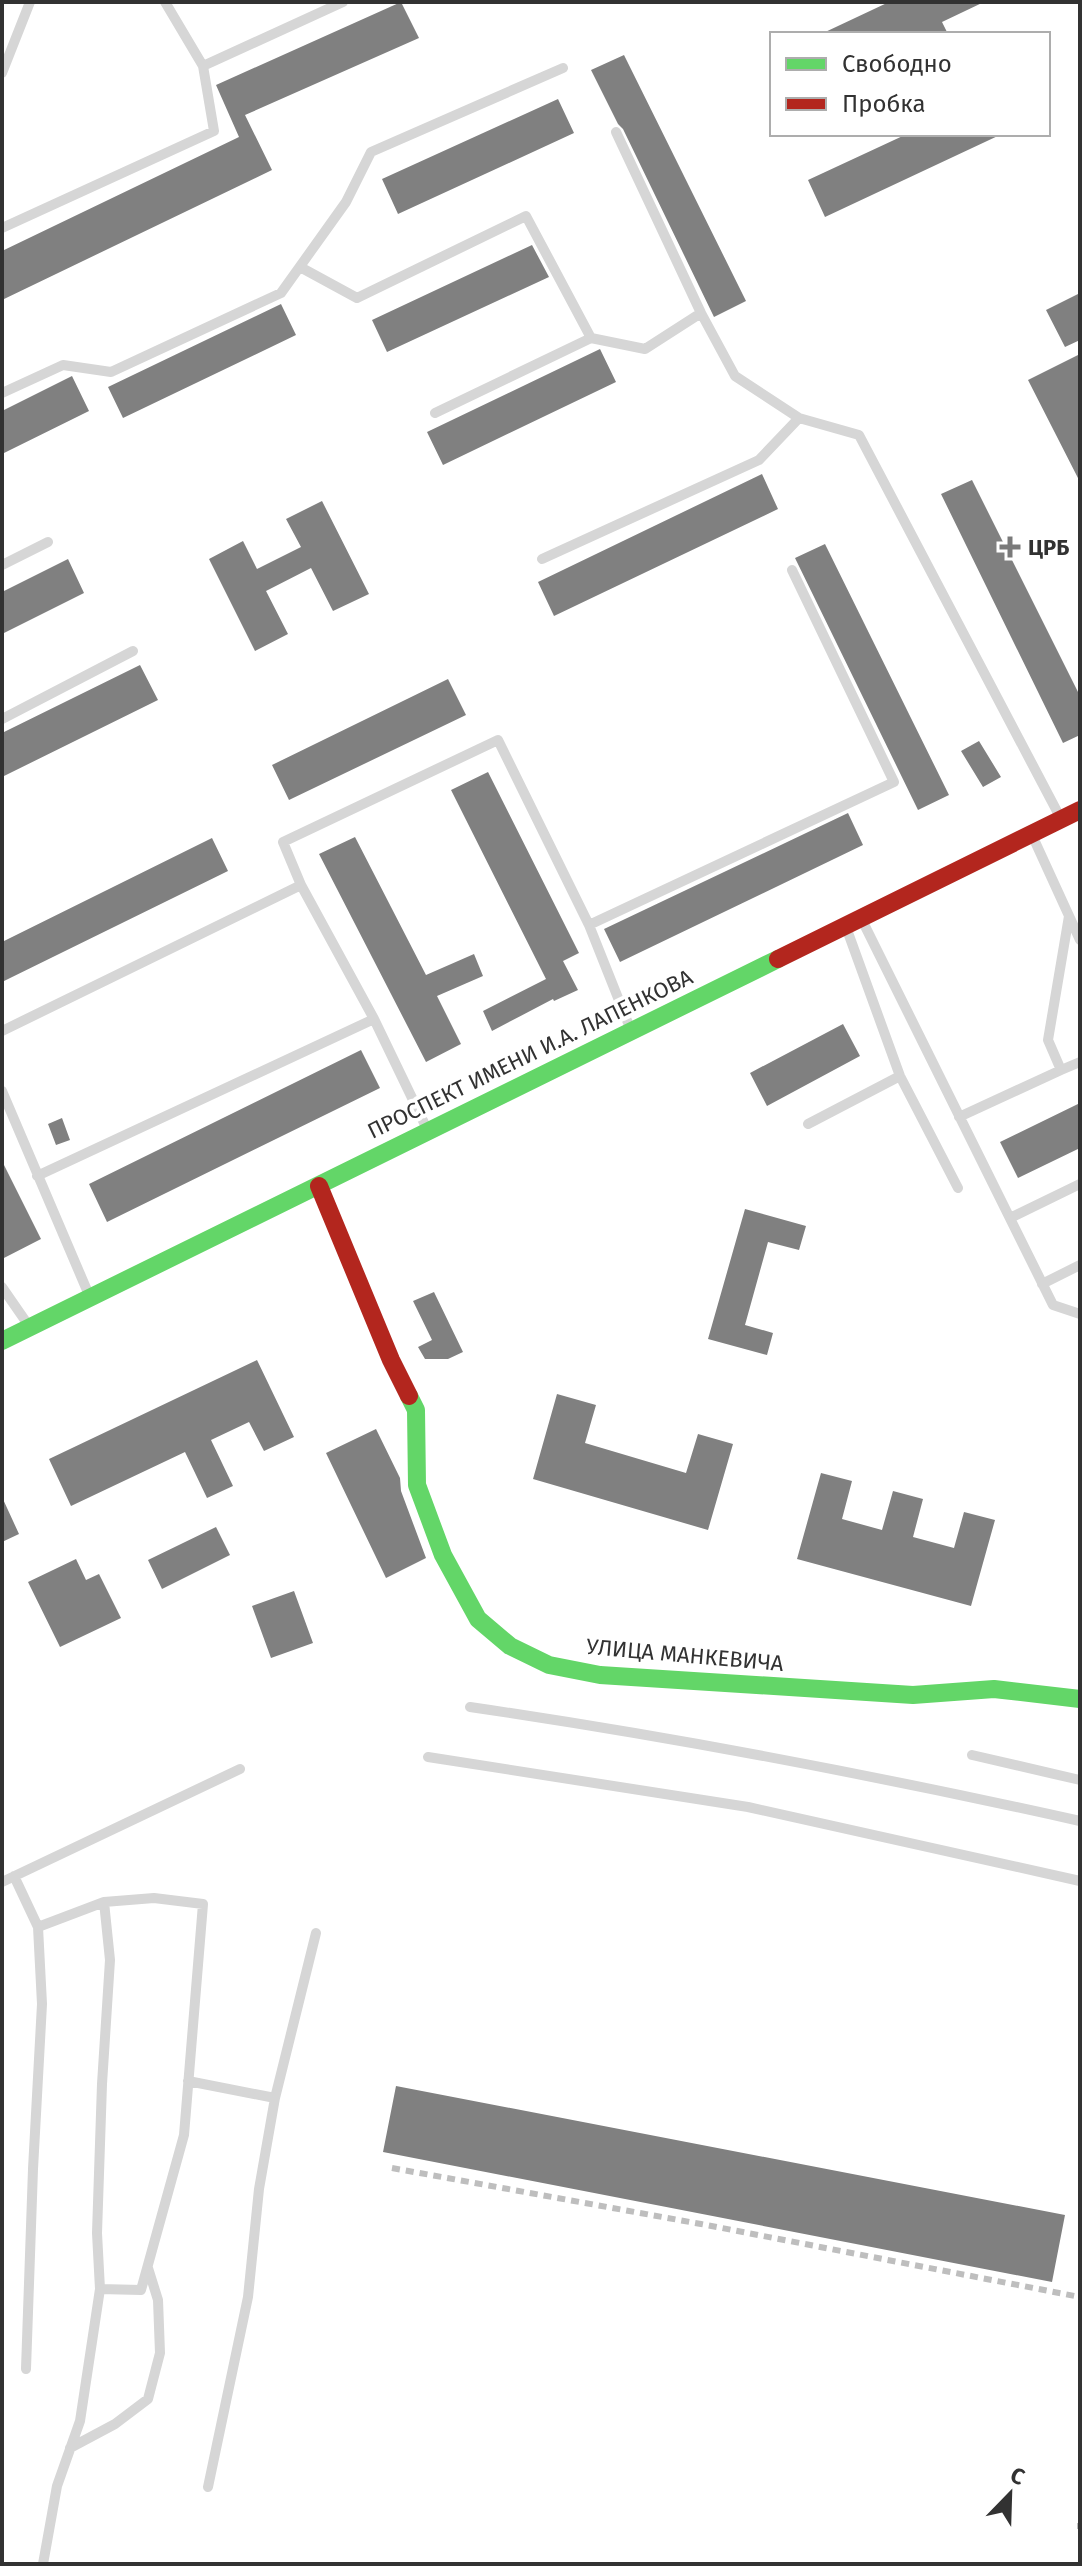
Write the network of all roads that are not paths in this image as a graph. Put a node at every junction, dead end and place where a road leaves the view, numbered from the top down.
1 (30, 2) edge
2 (165, 2) edge
3 (343, 2) edge
4 (203, 66) junction
5 (563, 68) dead end
6 (2, 73) edge
7 (616, 132) dead end
8 (2, 228) edge
9 (300, 267) junction
10 (701, 313) junction
11 (591, 338) junction
12 (2, 393) edge
13 (435, 413) dead end
14 (799, 418) junction
15 (48, 542) dead end
16 (542, 559) dead end
17 (2, 565) edge
18 (792, 570) dead end
19 (133, 651) dead end
20 (2, 719) edge
21 (1080, 810) edge
22 (1061, 819) junction
23 (1031, 833) junction
24 (301, 885) junction
25 (1069, 916) junction
26 (853, 922) junction
27 (589, 925) junction
28 (1080, 940) edge
29 (374, 1019) junction
30 (630, 1030) junction
31 (2, 1031) edge
32 (1080, 1062) edge
33 (1061, 1070) junction
34 (900, 1076) junction
35 (2, 1091) edge
36 (959, 1117) junction
37 (808, 1124) dead end
38 (428, 1131) junction
39 (37, 1176) junction
40 (1080, 1184) edge
41 (319, 1186) junction
42 (958, 1188) dead end
43 (1010, 1218) junction
44 (1080, 1265) edge
45 (1042, 1284) junction
46 (2, 1287) edge
47 (89, 1297) junction
48 (1080, 1314) edge
49 (30, 1327) junction
50 (2, 1341) edge
51 (1080, 1699) edge
52 (470, 1707) dead end
53 (972, 1755) dead end
54 (428, 1757) dead end
55 (240, 1769) dead end
56 (1080, 1780) edge
57 (1080, 1821) edge
58 (14, 1876) junction
59 (1080, 1881) edge
60 (2, 1882) edge
61 (104, 1902) junction
62 (38, 1927) junction
63 (316, 1933) dead end
64 (188, 2081) junction
65 (275, 2098) junction
66 (148, 2266) junction
67 (100, 2289) junction
68 (26, 2369) dead end
69 (70, 2448) junction
70 (208, 2487) dead end
71 (43, 2564) edge

1 - 6 lane
2 - 4 lane
3 - 4 lane
4 - 8 lane
5 - 9 lane
7 - 10 lane
9 - 11 lane
9 - 12 lane
10 - 11 lane
10 - 14 lane
11 - 13 lane
14 - 16 lane
14 - 22 lane
15 - 17 lane
18 - 27 lane
19 - 20 lane
21 - 22 main road, ПРОСПЕКТ ИМЕНИ И.А. ЛАПЕНКОВА
22 - 23 main road, ПРОСПЕКТ ИМЕНИ И.А. ЛАПЕНКОВА
23 - 25 lane
23 - 26 main road, ПРОСПЕКТ ИМЕНИ И.А. ЛАПЕНКОВА
24 - 27 lane
24 - 29 lane
24 - 31 lane
25 - 28 lane
25 - 33 lane
26 - 30 main road, ПРОСПЕКТ ИМЕНИ И.А. ЛАПЕНКОВА
26 - 34 lane
26 - 36 lane
27 - 30 lane
29 - 38 lane
29 - 39 lane
30 - 38 main road, ПРОСПЕКТ ИМЕНИ И.А. ЛАПЕНКОВА
32 - 33 lane
33 - 36 lane
34 - 37 lane
34 - 42 lane
35 - 39 lane
36 - 43 lane
38 - 41 main road, ПРОСПЕКТ ИМЕНИ И.А. ЛАПЕНКОВА
39 - 47 lane
40 - 43 lane
41 - 47 main road, ПРОСПЕКТ ИМЕНИ И.А. ЛАПЕНКОВА
41 - 51 main road, УЛИЦА МАНКЕВИЧА
43 - 45 lane
44 - 45 lane
45 - 48 lane
46 - 49 lane
47 - 49 main road, ПРОСПЕКТ ИМЕНИ И.А. ЛАПЕНКОВА
49 - 50 main road, ПРОСПЕКТ ИМЕНИ И.А. ЛАПЕНКОВА
52 - 57 lane
53 - 56 lane
54 - 59 lane
55 - 58 lane
58 - 60 lane
58 - 62 lane
61 - 62 lane
61 - 64 lane
61 - 67 lane
62 - 68 lane
63 - 65 lane
64 - 65 lane
64 - 66 lane
65 - 70 lane
66 - 67 lane
66 - 69 lane
67 - 69 lane
69 - 71 lane

